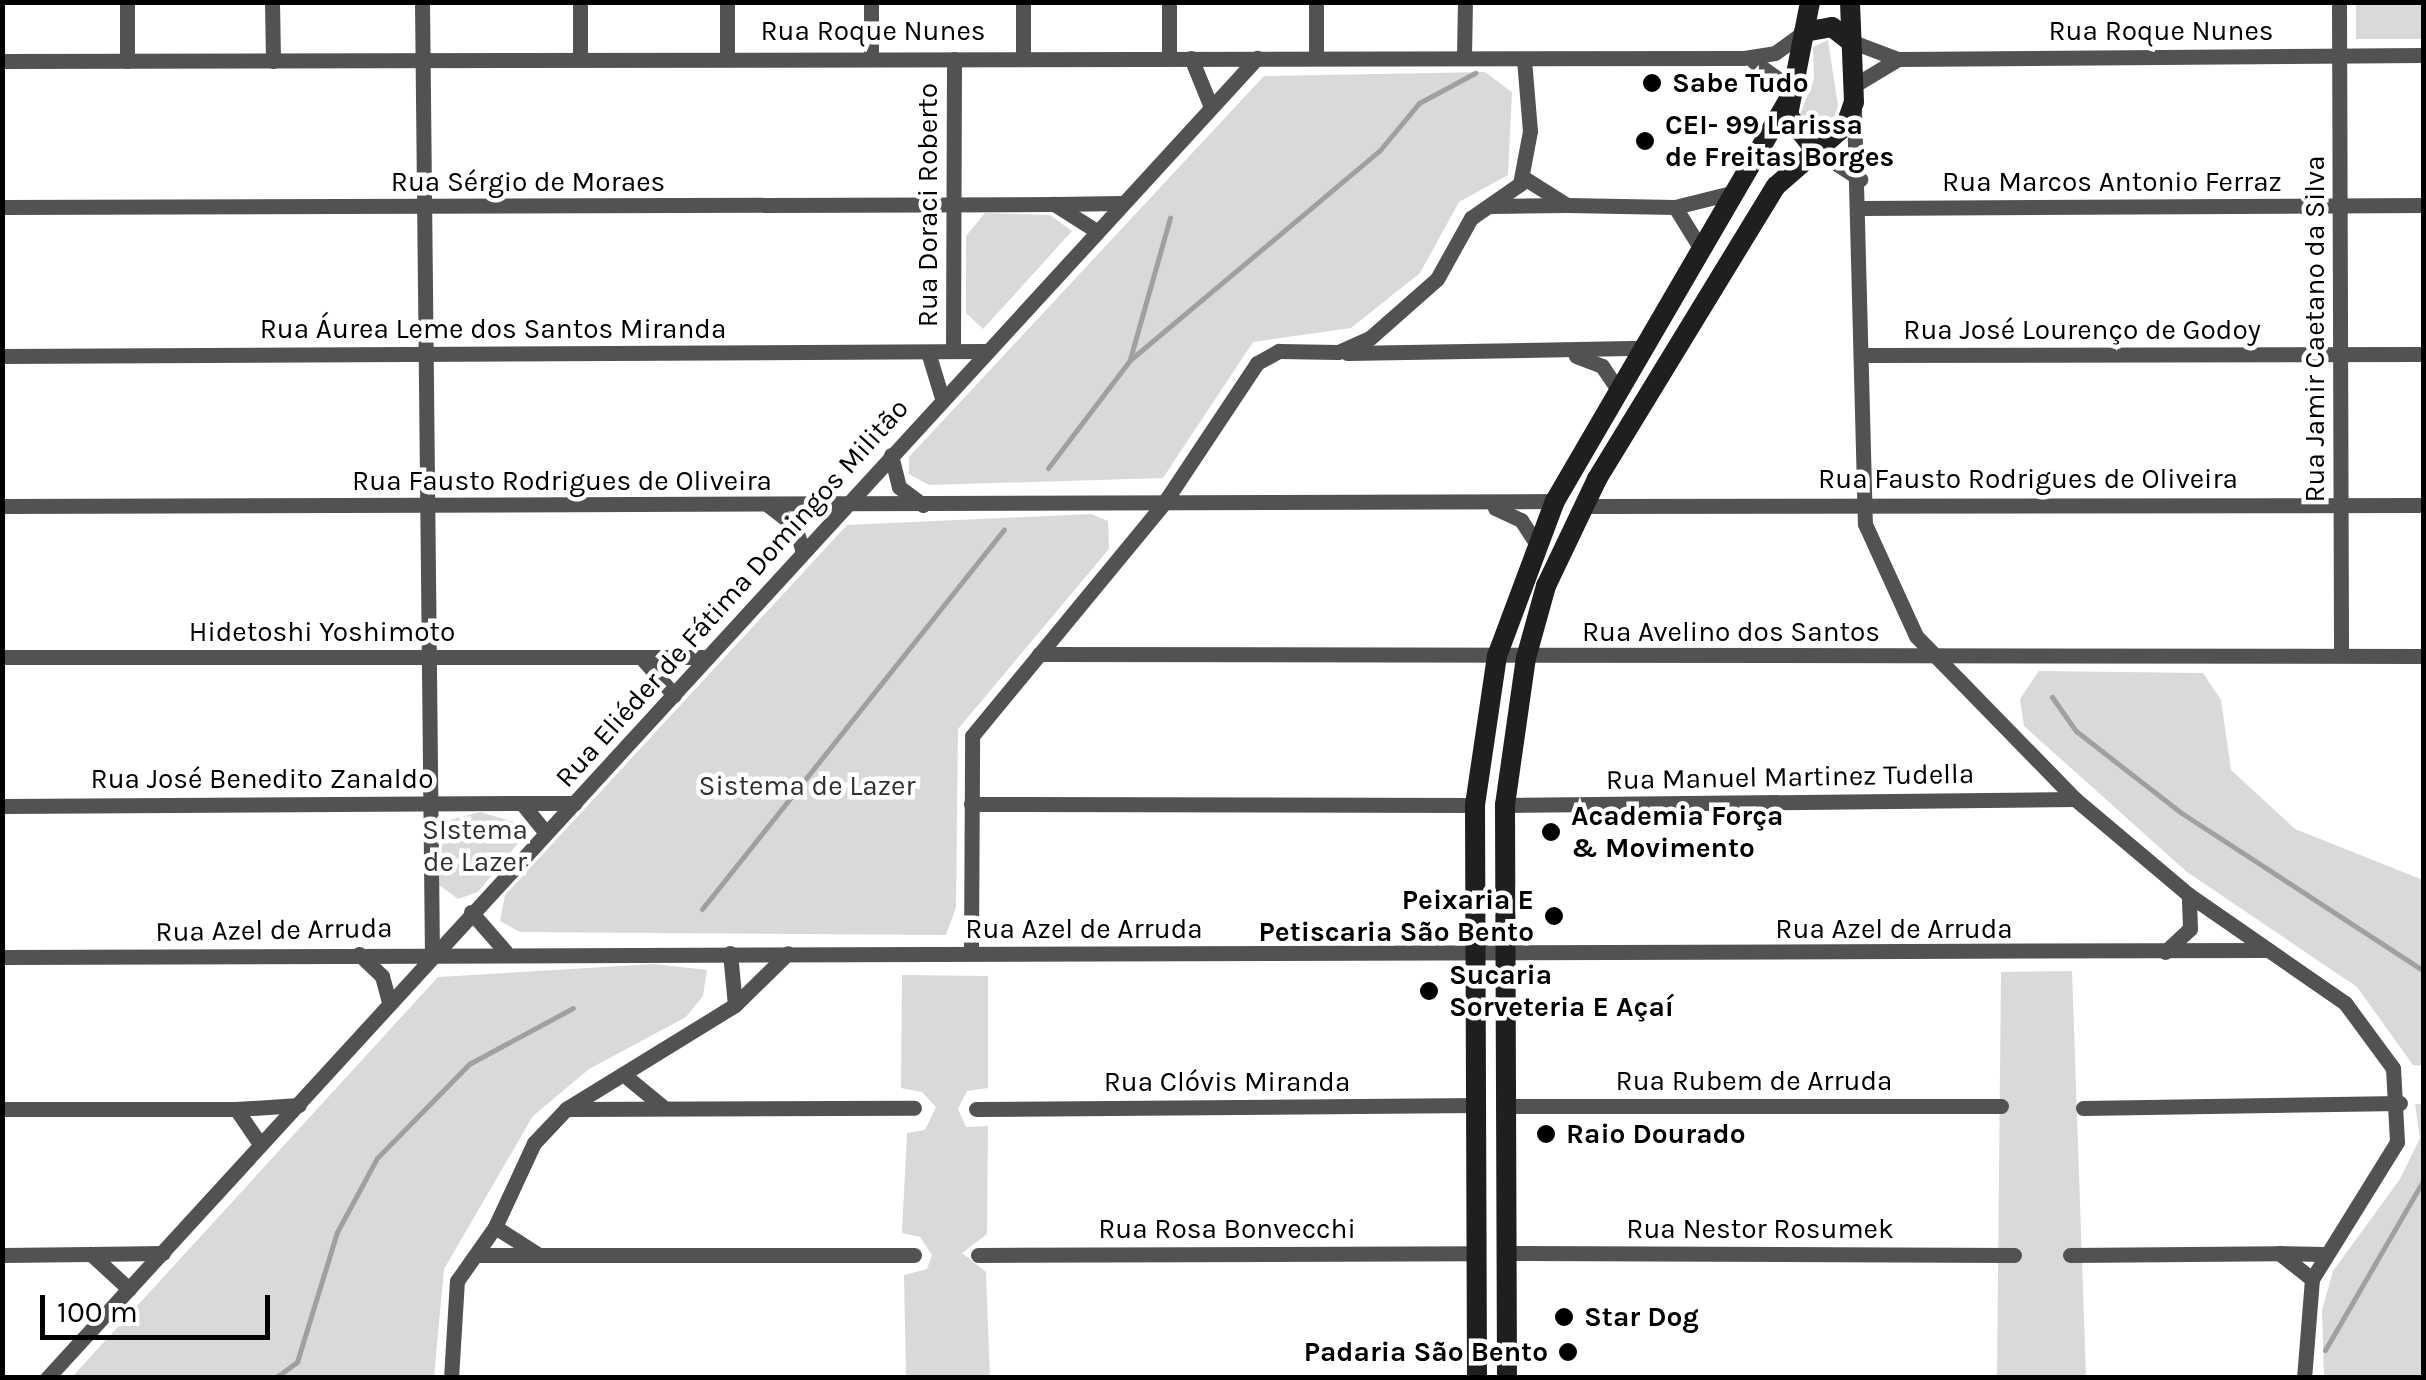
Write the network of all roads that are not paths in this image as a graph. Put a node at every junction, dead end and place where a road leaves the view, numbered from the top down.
1 (127, 2) edge
2 (272, 2) edge
3 (422, 2) edge
4 (580, 2) edge
5 (727, 2) edge
6 (872, 2) edge
7 (1023, 2) edge
8 (1169, 2) edge
9 (1316, 2) edge
10 (1465, 2) edge
11 (1810, 2) edge
12 (1850, 2) edge
13 (2339, 2) edge
14 (1804, 32) junction
15 (1850, 41) junction
16 (2424, 55) edge
17 (1316, 56) junction
18 (1464, 56) junction
19 (1169, 57) junction
20 (580, 58) junction
21 (727, 58) junction
22 (1192, 58) junction
23 (1258, 58) junction
24 (1744, 58) junction
25 (2340, 58) junction
26 (871, 59) junction
27 (954, 59) junction
28 (1023, 59) junction
29 (1524, 59) junction
30 (1898, 59) junction
31 (422, 60) junction
32 (2, 61) edge
33 (127, 61) junction
34 (272, 61) junction
35 (1791, 92) junction
36 (1853, 94) junction
37 (1211, 108) junction
38 (1815, 150) junction
39 (1524, 178) junction
40 (1860, 180) junction
41 (1734, 192) junction
42 (1122, 203) junction
43 (1054, 204) junction
44 (1566, 205) junction
45 (2339, 205) junction
46 (2424, 205) edge
47 (955, 206) junction
48 (1488, 206) junction
49 (1675, 207) junction
50 (2, 208) edge
51 (425, 208) junction
52 (1860, 208) junction
53 (1095, 230) junction
54 (1701, 249) junction
55 (1644, 348) junction
56 (953, 350) junction
57 (928, 352) junction
58 (984, 352) junction
59 (1338, 352) junction
60 (1568, 354) junction
61 (1862, 354) junction
62 (2424, 354) edge
63 (420, 355) junction
64 (2341, 355) junction
65 (2, 356) edge
66 (1669, 362) junction
67 (1619, 391) junction
68 (942, 398) junction
69 (891, 455) junction
70 (1597, 479) junction
71 (1556, 501) junction
72 (1164, 503) junction
73 (1632, 503) junction
74 (1863, 503) junction
75 (1482, 504) junction
76 (768, 505) junction
77 (846, 505) junction
78 (923, 505) junction
79 (2341, 505) junction
80 (2424, 505) edge
81 (2, 506) edge
82 (423, 506) junction
83 (1582, 506) junction
84 (1536, 543) junction
85 (803, 552) junction
86 (1039, 654) junction
87 (1497, 656) junction
88 (1930, 656) junction
89 (2341, 656) junction
90 (2424, 656) edge
91 (2, 657) edge
92 (426, 657) junction
93 (640, 657) junction
94 (708, 657) junction
95 (1526, 658) junction
96 (674, 695) junction
97 (2075, 799) junction
98 (428, 803) junction
99 (522, 803) junction
100 (575, 803) junction
101 (971, 804) junction
102 (1475, 805) junction
103 (1505, 805) junction
104 (2, 806) edge
105 (546, 833) junction
106 (2189, 895) junction
107 (472, 912) junction
108 (2268, 950) junction
109 (508, 952) junction
110 (2165, 952) junction
111 (432, 953) junction
112 (730, 953) junction
113 (788, 953) junction
114 (970, 953) junction
115 (359, 954) junction
116 (1476, 956) junction
117 (1507, 956) junction
118 (2, 958) edge
119 (389, 1003) junction
120 (735, 1005) junction
121 (623, 1074) junction
122 (608, 1083) junction
123 (2400, 1104) junction
124 (299, 1105) junction
125 (1478, 1106) junction
126 (1507, 1106) junction
127 (2001, 1106) dead end
128 (914, 1108) dead end
129 (2082, 1108) dead end
130 (2, 1109) edge
131 (236, 1109) junction
132 (566, 1109) junction
133 (623, 1109) junction
134 (667, 1109) junction
135 (976, 1109) dead end
136 (260, 1144) junction
137 (495, 1227) junction
138 (163, 1253) junction
139 (2279, 1253) junction
140 (92, 1254) junction
141 (1477, 1254) junction
142 (1506, 1254) junction
143 (2014, 1254) dead end
144 (2324, 1254) junction
145 (2, 1255) edge
146 (479, 1255) junction
147 (539, 1255) junction
148 (914, 1255) dead end
149 (978, 1255) dead end
150 (2070, 1255) dead end
151 (2312, 1279) junction
152 (130, 1288) junction
153 (48, 1378) edge
154 (450, 1378) edge
155 (1478, 1378) edge
156 (1508, 1378) edge
157 (2304, 1378) edge

1 - 33 street
2 - 34 street
3 - 31 street
4 - 20 street
5 - 21 street
6 - 26 street
7 - 28 street
8 - 19 street
9 - 17 street
10 - 18 street
11 - 14 main road
12 - 15 main road
13 - 25 street, Rua Jamir Caetano da Silva
14 - 15 main road, Rua Roque Nunes
14 - 24 street, Rua Roque Nunes
14 - 35 main road
15 - 30 street, Rua Roque Nunes
15 - 36 main road
16 - 25 street, Rua Roque Nunes
17 - 18 street, Rua Roque Nunes
17 - 23 street, Rua Roque Nunes
18 - 29 street, Rua Roque Nunes
19 - 22 street, Rua Roque Nunes
19 - 28 street, Rua Roque Nunes
20 - 21 street, Rua Roque Nunes
20 - 31 street, Rua Roque Nunes
21 - 26 street, Rua Roque Nunes
22 - 23 street, Rua Roque Nunes
22 - 37 street
23 - 37 street, Rua Eliéder de Fátima Domingos Militão
24 - 29 street, Rua Roque Nunes
24 - 35 street, Rua Roque Nunes
25 - 30 street, Rua Roque Nunes
25 - 45 street, Rua Jamir Caetano da Silva
26 - 27 street, Rua Roque Nunes
27 - 28 street, Rua Roque Nunes
27 - 47 street, Rua Doraci Roberto
29 - 39 street
30 - 36 street
31 - 34 street, Rua Roque Nunes
31 - 51 street
32 - 33 street, Rua Roque Nunes
33 - 34 street, Rua Roque Nunes
35 - 38 main road
35 - 41 main road
36 - 38 main road
36 - 40 street
37 - 42 street, Rua Eliéder de Fátima Domingos Militão
38 - 40 street
38 - 66 main road
39 - 44 street
39 - 48 street
40 - 52 street
41 - 49 street
41 - 54 main road
42 - 43 street, Rua Sérgio de Moraes
42 - 53 street, Rua Eliéder de Fátima Domingos Militão
43 - 47 street, Rua Sérgio de Moraes
43 - 53 street
44 - 48 street
44 - 49 street
45 - 46 street, Rua Marcos Antonio Ferraz
45 - 52 street, Rua Marcos Antonio Ferraz
45 - 64 street, Rua Jamir Caetano da Silva
47 - 51 street, Rua Sérgio de Moraes
47 - 56 street, Rua Doraci Roberto
48 - 59 street
49 - 54 street
50 - 51 street, Rua Sérgio de Moraes
51 - 63 street
52 - 61 street
53 - 58 street, Rua Eliéder de Fátima Domingos Militão
54 - 55 main road
55 - 60 street
55 - 66 main road
55 - 67 main road
56 - 57 street, Rua Áurea Leme dos Santos Miranda
56 - 58 street, Rua Áurea Leme dos Santos Miranda
57 - 63 street, Rua Áurea Leme dos Santos Miranda
57 - 68 street
58 - 68 street, Rua Eliéder de Fátima Domingos Militão
59 - 60 street
59 - 72 street
60 - 67 street
61 - 64 street, Rua José Lourenço de Godoy
61 - 74 street
62 - 64 street, Rua José Lourenço de Godoy
63 - 65 street, Rua Áurea Leme dos Santos Miranda
63 - 82 street
64 - 79 street, Rua Jamir Caetano da Silva
66 - 70 main road
67 - 71 main road
68 - 69 street, Rua Eliéder de Fátima Domingos Militão
69 - 77 street, Rua Eliéder de Fátima Domingos Militão
69 - 78 street
70 - 73 street
70 - 83 main road
71 - 75 street, Rua Fausto Rodrigues de Oliveira
71 - 84 main road
72 - 75 street, Rua Fausto Rodrigues de Oliveira
72 - 78 street, Rua Fausto Rodrigues de Oliveira
72 - 86 street
73 - 74 street, Rua Fausto Rodrigues de Oliveira
73 - 83 street, Rua Fausto Rodrigues de Oliveira
74 - 79 street, Rua Fausto Rodrigues de Oliveira
74 - 88 street
75 - 84 street, Rua Fausto Rodrigues de Oliveira
76 - 77 street, Rua Fausto Rodrigues de Oliveira
76 - 82 street, Rua Fausto Rodrigues de Oliveira
76 - 85 street
77 - 78 street, Rua Fausto Rodrigues de Oliveira
77 - 85 street, Rua Eliéder de Fátima Domingos Militão
79 - 80 street, Rua Fausto Rodrigues de Oliveira
79 - 89 street, Rua Jamir Caetano da Silva
81 - 82 street, Rua Fausto Rodrigues de Oliveira
82 - 92 street
83 - 95 main road
84 - 87 main road
85 - 94 street, Rua Eliéder de Fátima Domingos Militão
86 - 87 street, Rua Avelino dos Santos
86 - 101 street
87 - 95 street, Rua Avelino dos Santos
87 - 102 main road
88 - 89 street, Rua Avelino dos Santos
88 - 95 street, Rua Avelino dos Santos
88 - 97 street
89 - 90 street, Rua Avelino dos Santos
91 - 92 street, Hidetoshi Yoshimoto
92 - 93 street, Hidetoshi Yoshimoto
92 - 98 street
93 - 94 street, Hidetoshi Yoshimoto
93 - 96 street
94 - 96 street, Rua Eliéder de Fátima Domingos Militão
95 - 103 main road
96 - 100 street, Rua Eliéder de Fátima Domingos Militão
97 - 103 street, Rua Manuel Martinez Tudella
97 - 106 street
98 - 99 street, Rua José Benedito Zanaldo
98 - 104 street, Rua José Benedito Zanaldo
98 - 111 street
99 - 100 street, Rua José Benedito Zanaldo
99 - 105 street
100 - 105 street, Rua Eliéder de Fátima Domingos Militão
101 - 102 street
101 - 114 street
102 - 116 main road
103 - 117 main road
105 - 107 street, Rua Eliéder de Fátima Domingos Militão
106 - 108 street
106 - 110 street
107 - 109 street
107 - 111 street, Rua Eliéder de Fátima Domingos Militão
108 - 110 street, Rua Azel de Arruda
108 - 123 street
109 - 111 street, Rua Azel de Arruda
109 - 112 street, Rua Azel de Arruda
110 - 117 street, Rua Azel de Arruda
111 - 115 street, Rua Azel de Arruda
111 - 119 street, Rua Eliéder de Fátima Domingos Militão
112 - 113 street, Rua Azel de Arruda
112 - 120 street
113 - 114 street, Rua Azel de Arruda
113 - 120 street
114 - 116 street, Rua Azel de Arruda
115 - 118 street, Rua Azel de Arruda
115 - 119 street
116 - 117 street, Rua Azel de Arruda
116 - 125 main road
117 - 126 main road
119 - 124 street, Rua Eliéder de Fátima Domingos Militão
120 - 121 street
121 - 122 street
121 - 134 street
122 - 132 street
122 - 133 street
123 - 129 street
123 - 144 street
124 - 131 street
124 - 136 street, Rua Eliéder de Fátima Domingos Militão
125 - 135 street, Rua Clóvis Miranda
125 - 141 main road
126 - 127 street, Rua Rubem de Arruda
126 - 142 main road
128 - 134 street
130 - 131 street
131 - 136 street
132 - 133 street
132 - 137 street
133 - 134 street
136 - 138 street, Rua Eliéder de Fátima Domingos Militão
137 - 146 street
137 - 147 street
138 - 140 street
138 - 152 street, Rua Eliéder de Fátima Domingos Militão
139 - 144 street
139 - 150 street
139 - 151 street
140 - 145 street
140 - 152 street
141 - 142 main road
141 - 149 street, Rua Rosa Bonvecchi
141 - 155 main road
142 - 143 street, Rua Nestor Rosumek
142 - 156 main road
144 - 151 street
146 - 147 street
146 - 154 street
147 - 148 street
151 - 157 street
152 - 153 street, Rua Eliéder de Fátima Domingos Militão

